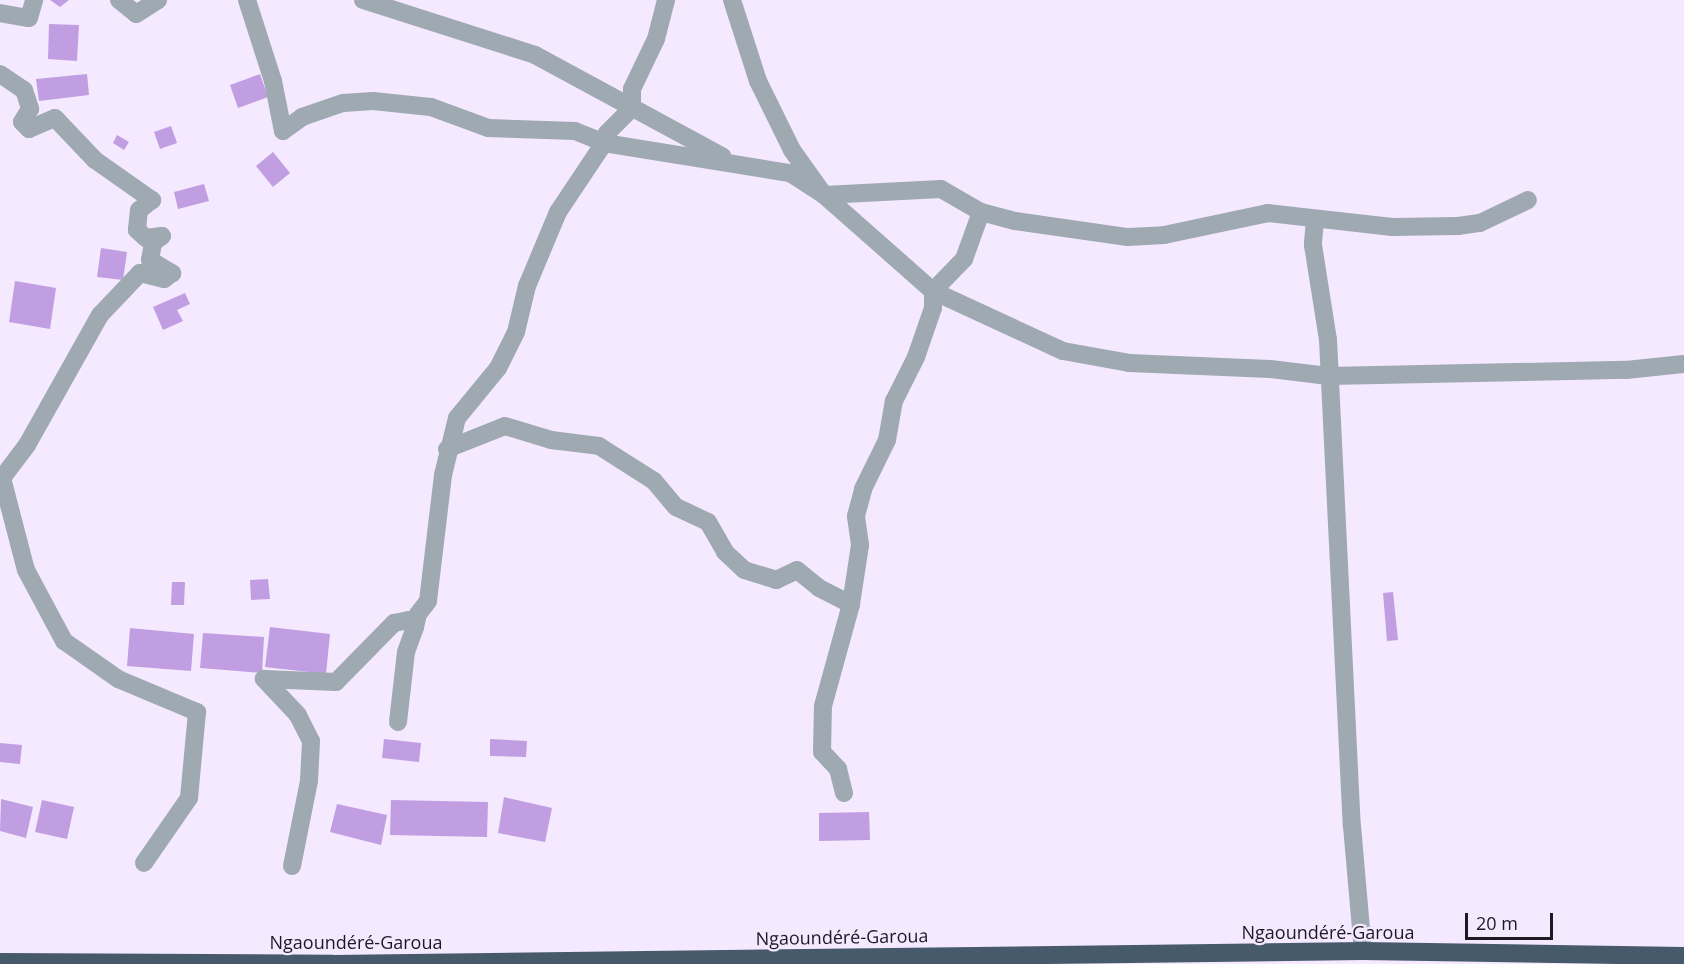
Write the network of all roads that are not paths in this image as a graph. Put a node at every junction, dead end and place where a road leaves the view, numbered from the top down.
1 (34, 0) edge
2 (119, 0) edge
3 (158, 0) edge
4 (247, 0) edge
5 (363, 0) edge
6 (666, 0) edge
7 (732, 0) edge
8 (0, 13) edge
9 (0, 74) edge
10 (632, 108) junction
11 (604, 143) junction
12 (731, 161) junction
13 (824, 195) junction
14 (1528, 200) dead end
15 (981, 212) junction
16 (1315, 220) junction
17 (933, 291) junction
18 (1684, 364) edge
19 (1329, 376) junction
20 (447, 449) junction
21 (1, 477) edge
22 (851, 604) junction
23 (415, 627) junction
24 (398, 722) dead end
25 (844, 793) dead end
26 (144, 863) dead end
27 (292, 866) dead end
28 (1363, 951) junction
29 (1684, 956) edge
30 (0, 962) edge

1 - 8 street
2 - 3 street
4 - 11 street
5 - 10 street
6 - 10 street
7 - 13 street
9 - 21 street
10 - 11 street
10 - 12 street
11 - 12 street
11 - 20 street
12 - 13 street
13 - 15 street
13 - 17 street
14 - 16 street
15 - 16 street
15 - 17 street
16 - 19 street
17 - 19 street
17 - 22 street
18 - 19 street
19 - 28 street
20 - 22 street
20 - 23 street
21 - 26 street
22 - 25 street
23 - 24 street
23 - 27 street
28 - 29 highway, Ngaoundéré-Garoua
28 - 30 highway, Ngaoundéré-Garoua

